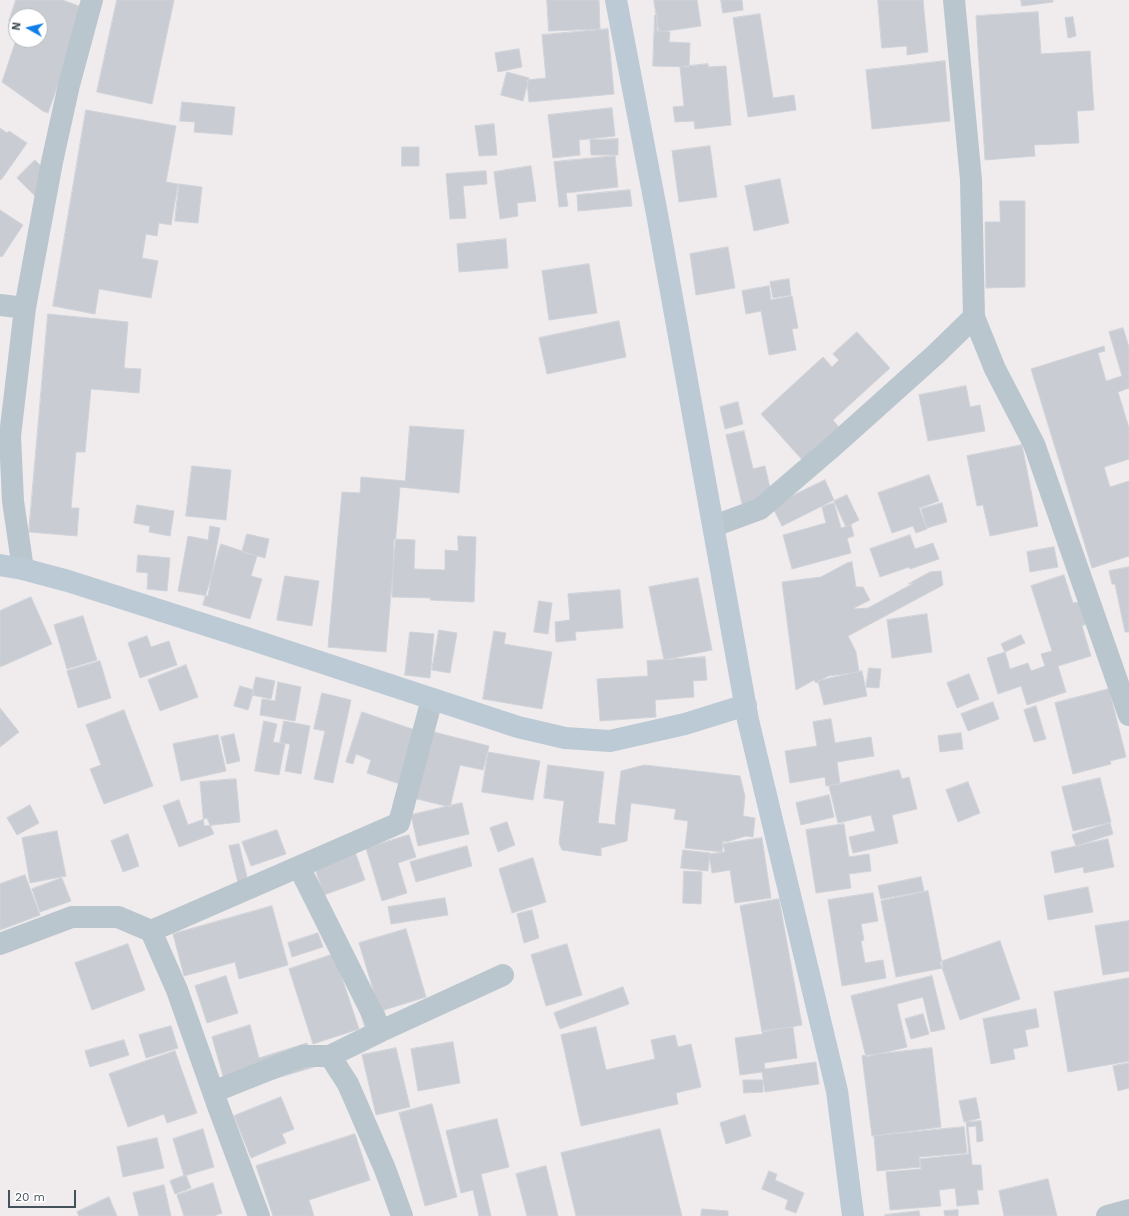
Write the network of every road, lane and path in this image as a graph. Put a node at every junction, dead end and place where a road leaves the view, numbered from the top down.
1 (92, 0) edge
2 (616, 0) edge
3 (954, 0) edge
4 (0, 305) edge
5 (25, 308) junction
6 (974, 317) junction
7 (714, 526) junction
8 (0, 565) edge
9 (23, 569) junction
10 (432, 699) junction
11 (746, 705) junction
12 (1129, 715) edge
13 (299, 867) junction
14 (151, 931) junction
15 (0, 944) edge
16 (503, 975) dead end
17 (381, 1031) junction
18 (330, 1056) junction
19 (213, 1092) junction
20 (1129, 1210) edge
21 (259, 1216) edge
22 (402, 1216) edge
23 (853, 1216) edge
24 (1107, 1216) edge

1 - 5 street
2 - 7 main road
3 - 6 street
4 - 5 street
5 - 9 street
6 - 7 street
6 - 12 street
7 - 11 main road
8 - 9 main road
9 - 10 main road
10 - 11 main road
10 - 13 street
11 - 23 main road
13 - 14 street
13 - 17 street
14 - 15 street
14 - 19 street
16 - 17 street
17 - 18 street
18 - 19 street
18 - 22 street
19 - 21 street
20 - 24 street

